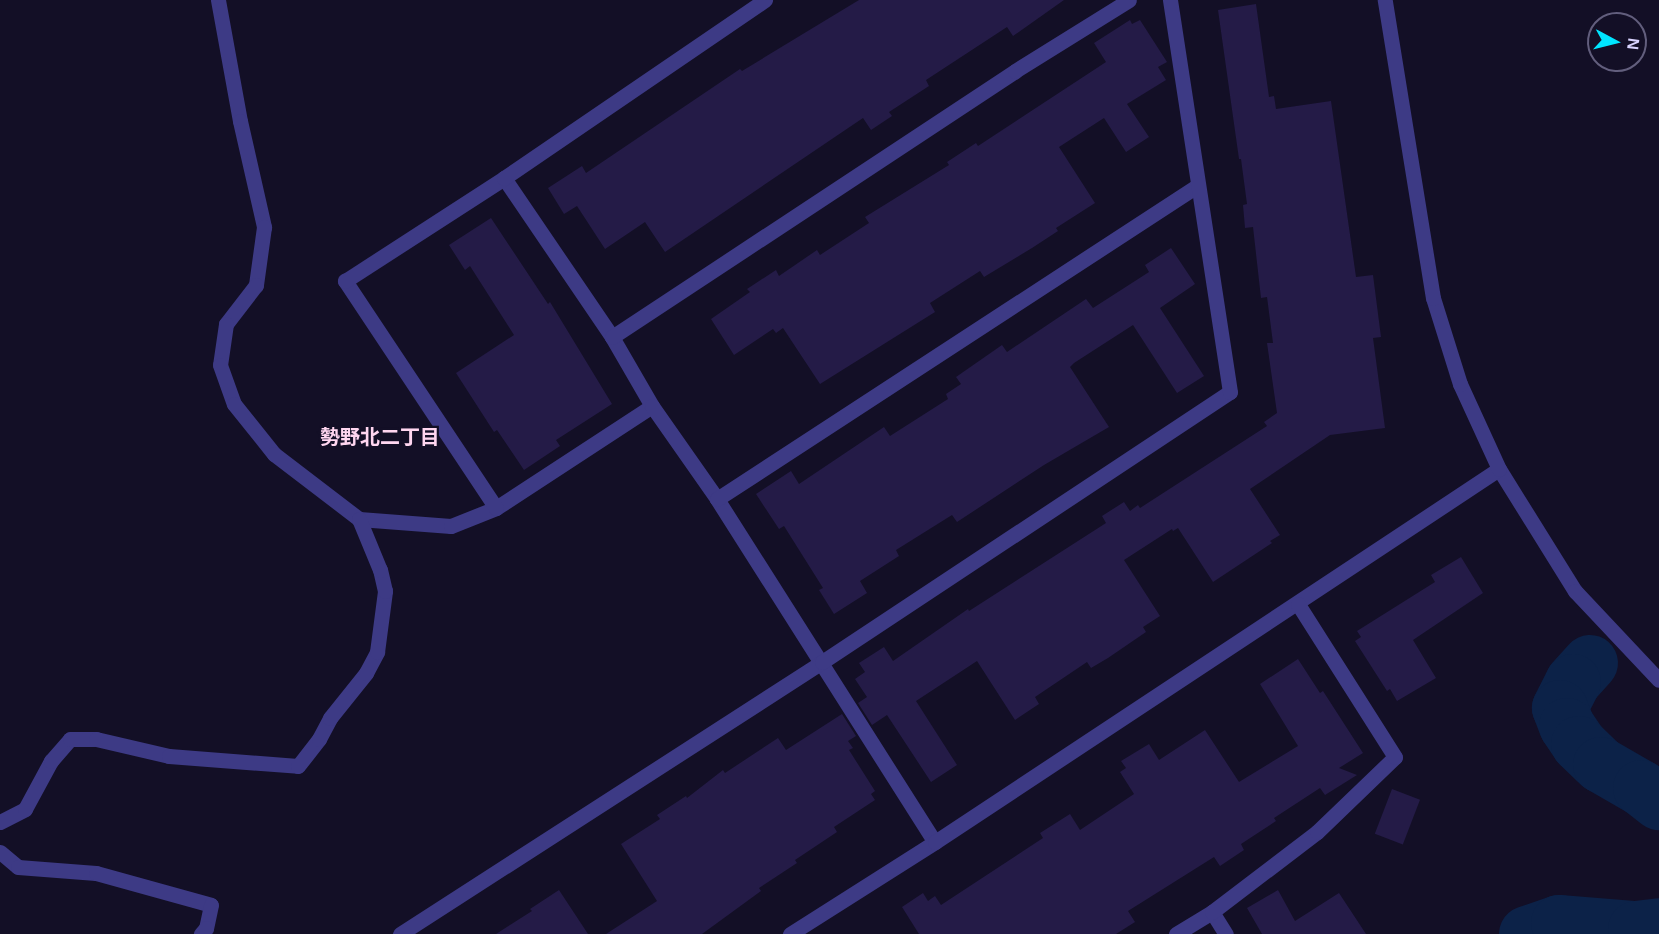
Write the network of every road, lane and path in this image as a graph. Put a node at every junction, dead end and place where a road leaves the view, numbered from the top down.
1 (218, 0) edge
2 (765, 0) edge
3 (1129, 0) edge
4 (1170, 0) edge
5 (1385, 0) edge
6 (504, 178) junction
7 (1197, 186) junction
8 (612, 337) junction
9 (652, 406) junction
10 (1499, 469) junction
11 (717, 499) junction
12 (496, 508) junction
13 (359, 519) junction
14 (1298, 604) junction
15 (822, 662) junction
16 (1659, 680) edge
17 (0, 822) edge
18 (935, 842) junction
19 (0, 852) edge
20 (1212, 912) junction
21 (201, 934) edge
22 (400, 934) edge
23 (790, 934) edge
24 (1176, 934) edge
25 (1226, 934) edge

1 - 13 street
2 - 6 street
3 - 8 street
4 - 7 street
5 - 10 street
6 - 8 street
6 - 12 street
7 - 11 street
7 - 15 street
8 - 9 street
9 - 11 street
9 - 12 street
10 - 14 street
10 - 16 street
11 - 15 street
12 - 13 street
13 - 17 street
14 - 18 street
14 - 20 street
15 - 18 street
15 - 22 street
18 - 23 street
19 - 21 street
20 - 24 street
20 - 25 street

